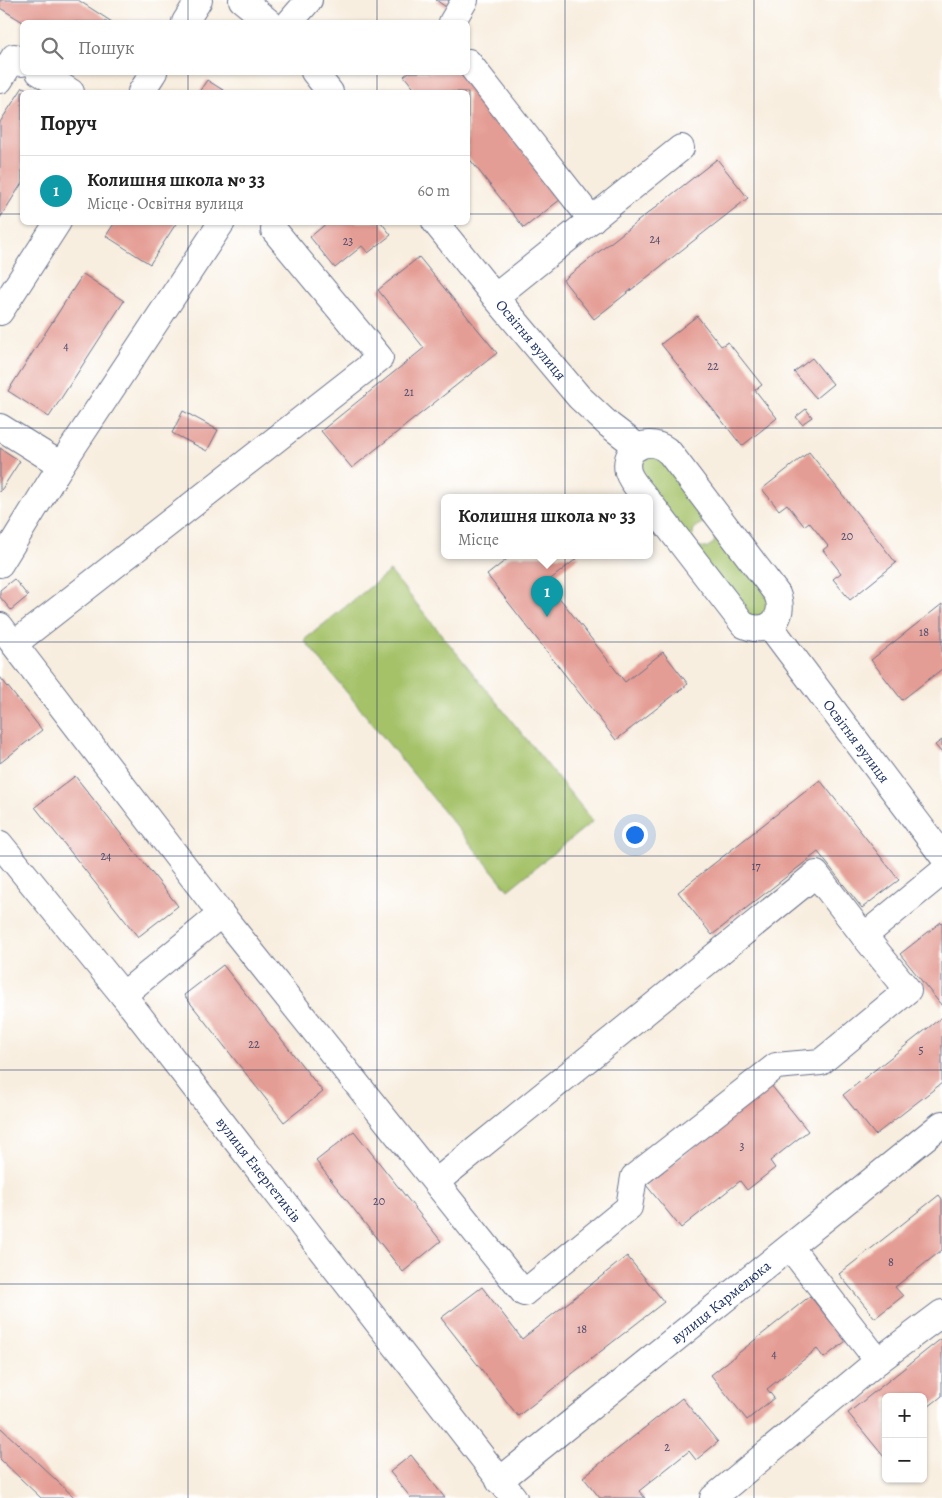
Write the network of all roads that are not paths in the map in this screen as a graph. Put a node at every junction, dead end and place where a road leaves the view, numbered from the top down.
1 (199, 0) edge
2 (242, 0) edge
3 (309, 0) edge
4 (465, 0) edge
5 (186, 20) edge
6 (267, 20) edge
7 (292, 20) edge
8 (453, 20) edge
9 (12, 56) edge
10 (470, 65) edge
11 (43, 75) edge
12 (152, 75) edge
13 (316, 75) edge
14 (0, 80) edge
15 (68, 90) edge
16 (142, 90) edge
17 (328, 90) edge
18 (681, 148) dead end
19 (592, 220) junction
20 (56, 225) edge
21 (220, 225) edge
22 (272, 225) edge
23 (437, 225) edge
24 (495, 297) junction
25 (0, 312) edge
26 (0, 426) edge
27 (638, 447) junction
28 (61, 466) junction
29 (643, 494) edge
30 (653, 507) edge
31 (0, 564) edge
32 (770, 626) junction
33 (7, 635) edge
34 (0, 844) edge
35 (942, 855) edge
36 (942, 872) edge
37 (222, 914) junction
38 (864, 936) junction
39 (123, 995) junction
40 (942, 1124) edge
41 (436, 1182) junction
42 (790, 1247) junction
43 (942, 1313) edge
44 (878, 1360) junction
45 (506, 1490) edge
46 (713, 1498) edge

1 - 5 street
2 - 6 street
3 - 7 street
4 - 8 street
9 - 14 street
10 - 19 street
11 - 15 street
12 - 16 street
13 - 17 street
18 - 19 street
19 - 24 street
20 - 25 street
21 - 28 street
22 - 33 street
23 - 24 street, Освітня вулиця
24 - 27 street, Освітня вулиця
26 - 28 street
27 - 29 street
27 - 32 street
28 - 31 street
30 - 32 street
32 - 35 street, Освітня вулиця
33 - 37 street
34 - 39 street, вулиця Енергетиків
36 - 38 street
37 - 39 street
37 - 41 street
38 - 41 street
38 - 41 street
39 - 45 street, вулиця Енергетиків
40 - 42 street, вулиця Кармелюка
42 - 44 street
42 - 45 street, вулиця Кармелюка
43 - 44 street
44 - 46 street

